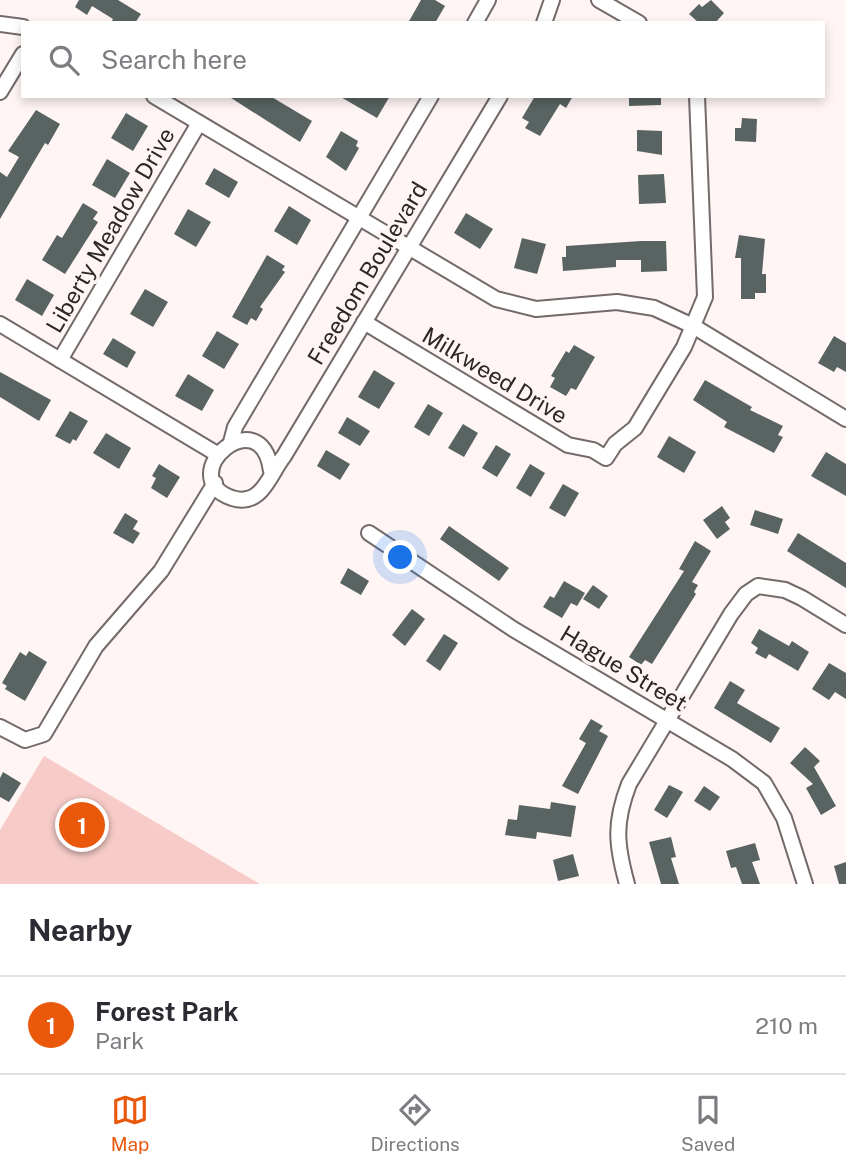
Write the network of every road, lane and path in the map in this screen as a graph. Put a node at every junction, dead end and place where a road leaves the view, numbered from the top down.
1 (488, 0) edge
2 (552, 0) edge
3 (599, 0) edge
4 (476, 21) edge
5 (545, 21) edge
6 (636, 21) edge
7 (0, 24) edge
8 (21, 27) edge
9 (21, 57) edge
10 (0, 92) edge
11 (157, 98) edge
12 (430, 98) edge
13 (498, 98) edge
14 (698, 98) edge
15 (199, 123) junction
16 (358, 218) junction
17 (409, 247) junction
18 (364, 322) junction
19 (0, 324) edge
20 (693, 326) junction
21 (60, 360) junction
22 (846, 419) edge
23 (232, 442) junction
24 (217, 454) junction
25 (271, 471) junction
26 (215, 483) junction
27 (369, 533) dead end
28 (846, 625) edge
29 (667, 720) junction
30 (0, 727) edge
31 (626, 884) edge
32 (806, 884) edge

1 - 4 street
2 - 5 street
3 - 6 street
7 - 8 street
9 - 10 street
11 - 15 street
12 - 16 street, Freedom Boulevard
13 - 17 street, Freedom Boulevard
14 - 20 street
15 - 16 street
15 - 21 street, Liberty Meadow Drive
16 - 17 street
16 - 23 street, Freedom Boulevard
17 - 18 street, Freedom Boulevard
17 - 20 street
18 - 20 street, Milkweed Drive
18 - 25 street, Freedom Boulevard
19 - 21 street
20 - 22 street
21 - 24 street
23 - 24 street
23 - 25 street
24 - 26 street
25 - 26 street
26 - 30 street
27 - 29 street, Hague Street
28 - 29 street
29 - 31 street
29 - 32 street, Hague Street

